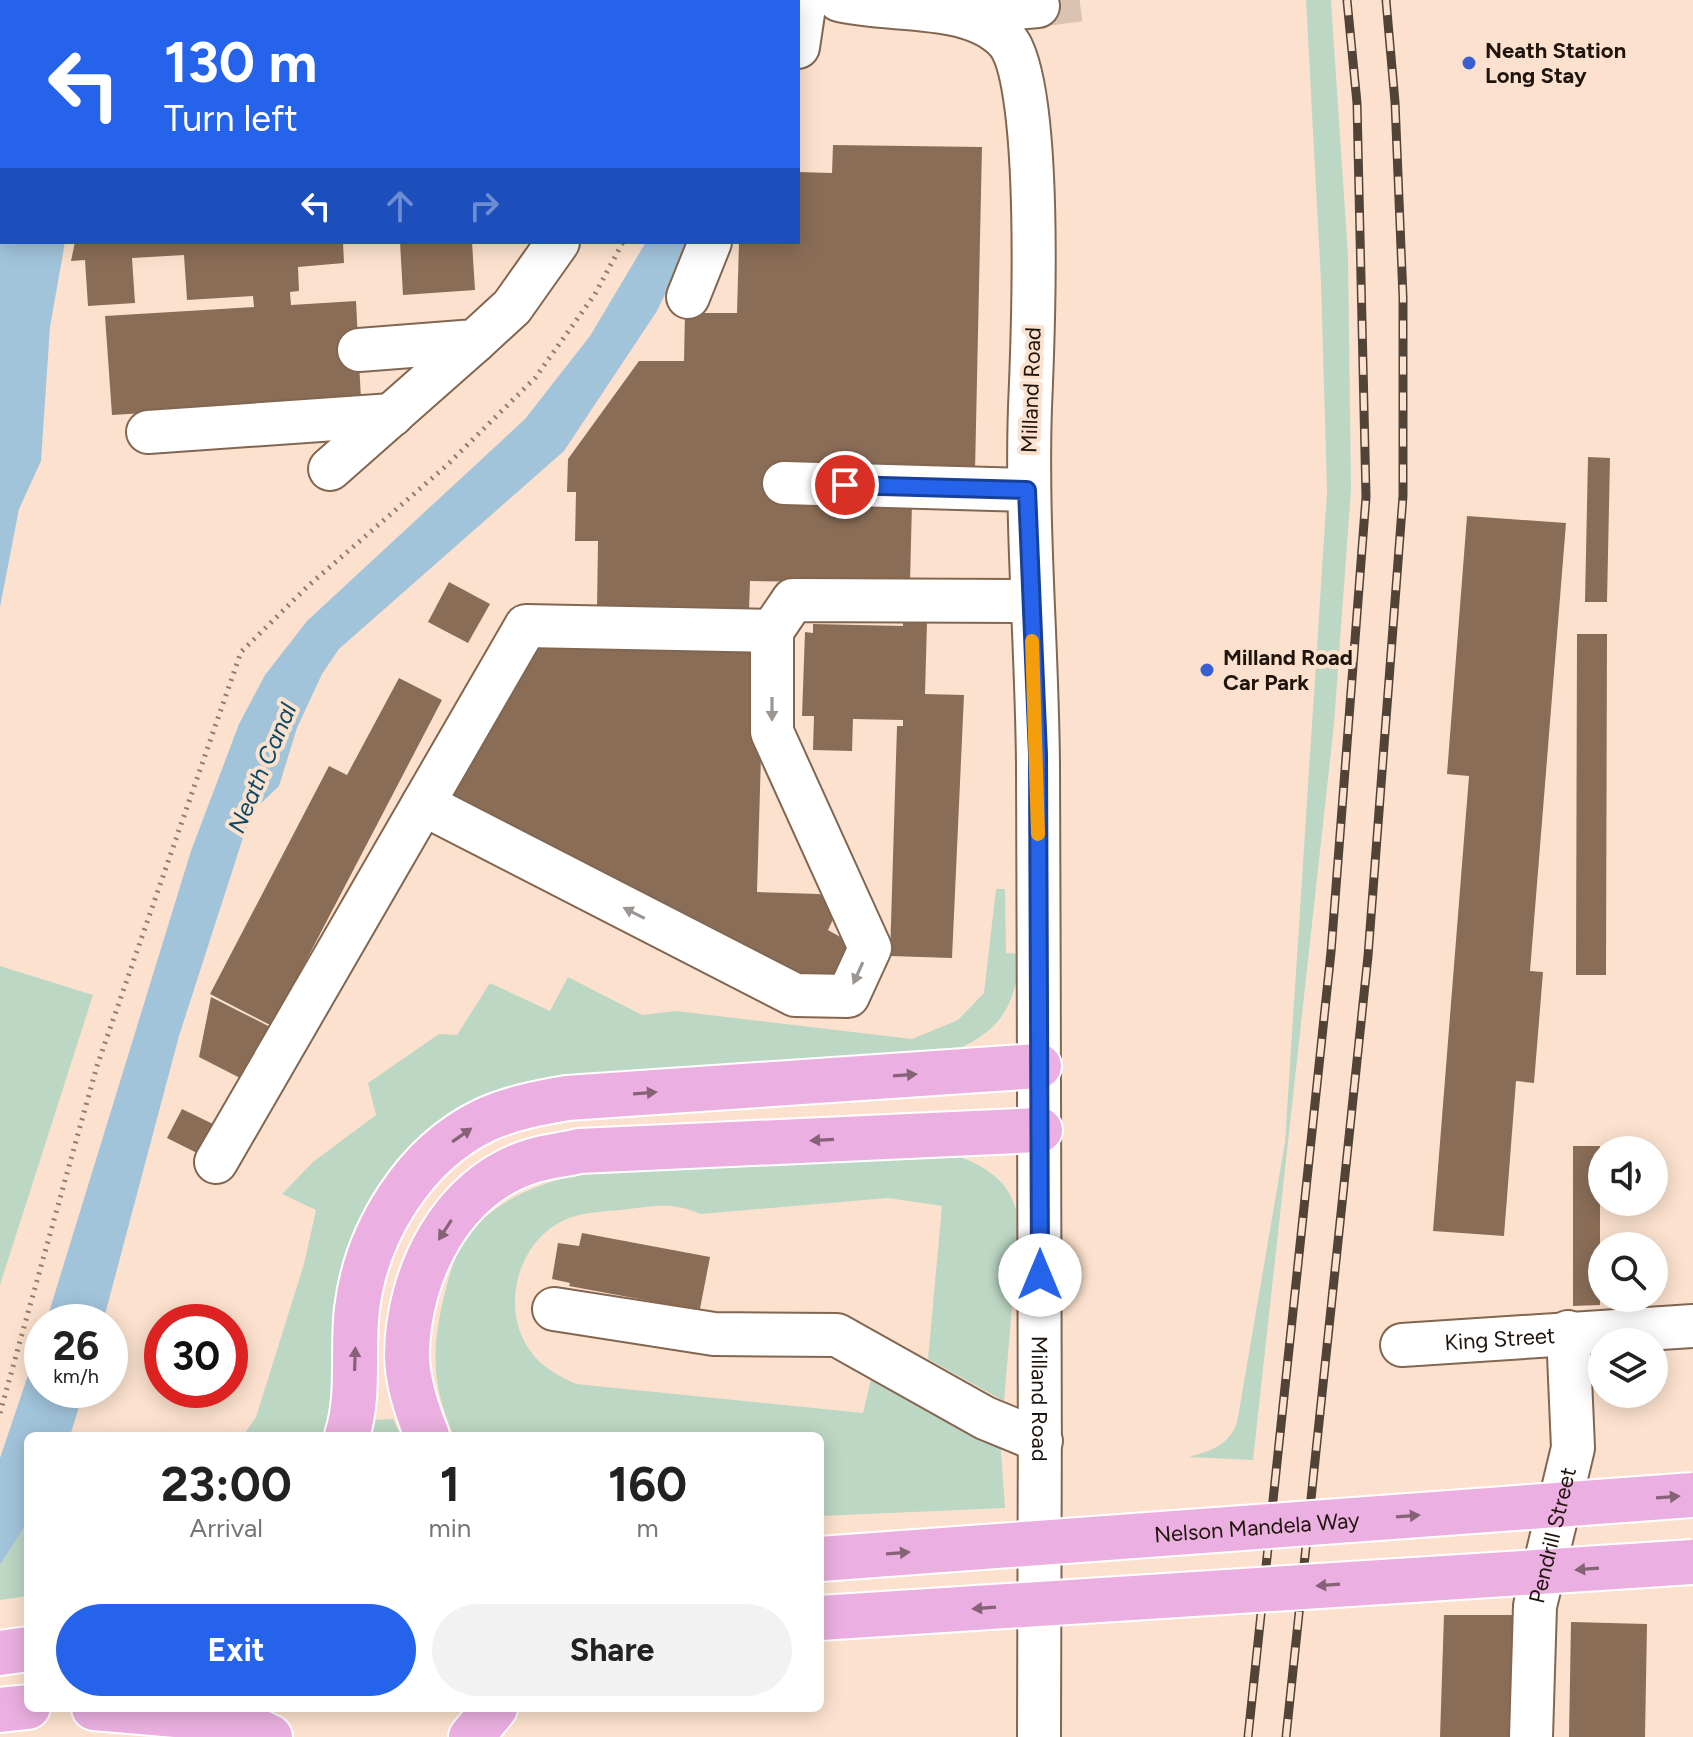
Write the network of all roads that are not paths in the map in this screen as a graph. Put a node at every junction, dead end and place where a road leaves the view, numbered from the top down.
1 (805, 0) edge
2 (839, 0) edge
3 (1038, 6) dead end
4 (960, 13) junction
5 (800, 34) edge
6 (557, 244) edge
7 (709, 244) edge
8 (688, 297) dead end
9 (475, 341) junction
10 (359, 350) dead end
11 (392, 415) junction
12 (148, 432) dead end
13 (330, 469) dead end
14 (784, 483) dead end
15 (1027, 490) junction
16 (1030, 601) junction
17 (772, 631) junction
18 (423, 804) junction
19 (1039, 1066) junction
20 (1040, 1130) junction
21 (216, 1162) dead end
22 (554, 1309) dead end
23 (1693, 1326) edge
24 (1568, 1332) junction
25 (1402, 1345) dead end
26 (348, 1432) edge
27 (426, 1432) edge
28 (1041, 1441) junction
29 (1693, 1495) edge
30 (824, 1559) edge
31 (1693, 1562) edge
32 (824, 1618) edge
33 (24, 1650) edge
34 (0, 1653) edge
35 (24, 1707) edge
36 (0, 1710) edge
37 (141, 1712) edge
38 (492, 1712) edge
39 (270, 1737) edge
40 (471, 1737) edge
41 (1039, 1737) edge
42 (1531, 1737) edge

1 - 5 street
2 - 4 street, Milland Road
3 - 4 street
4 - 15 street, Milland Road
6 - 9 street
7 - 8 street
9 - 10 street
9 - 11 street
11 - 12 street
11 - 13 street
14 - 15 street
15 - 16 street, Milland Road
16 - 17 street
16 - 19 street, Milland Road
17 - 18 street
17 -> 18 street
18 - 21 street
19 - 20 street, Milland Road
26 -> 19 main road
20 -> 27 main road
20 - 28 street, Milland Road
22 - 28 street
23 - 24 street, King Street
24 - 25 street, King Street
24 - 42 street, Pendrill Street
28 - 41 street, Milland Road
30 -> 29 main road, Nelson Mandela Way, bridge
31 -> 32 main road, bridge
33 - 34 main road
35 - 36 main road
37 - 39 main road
38 - 40 main road

